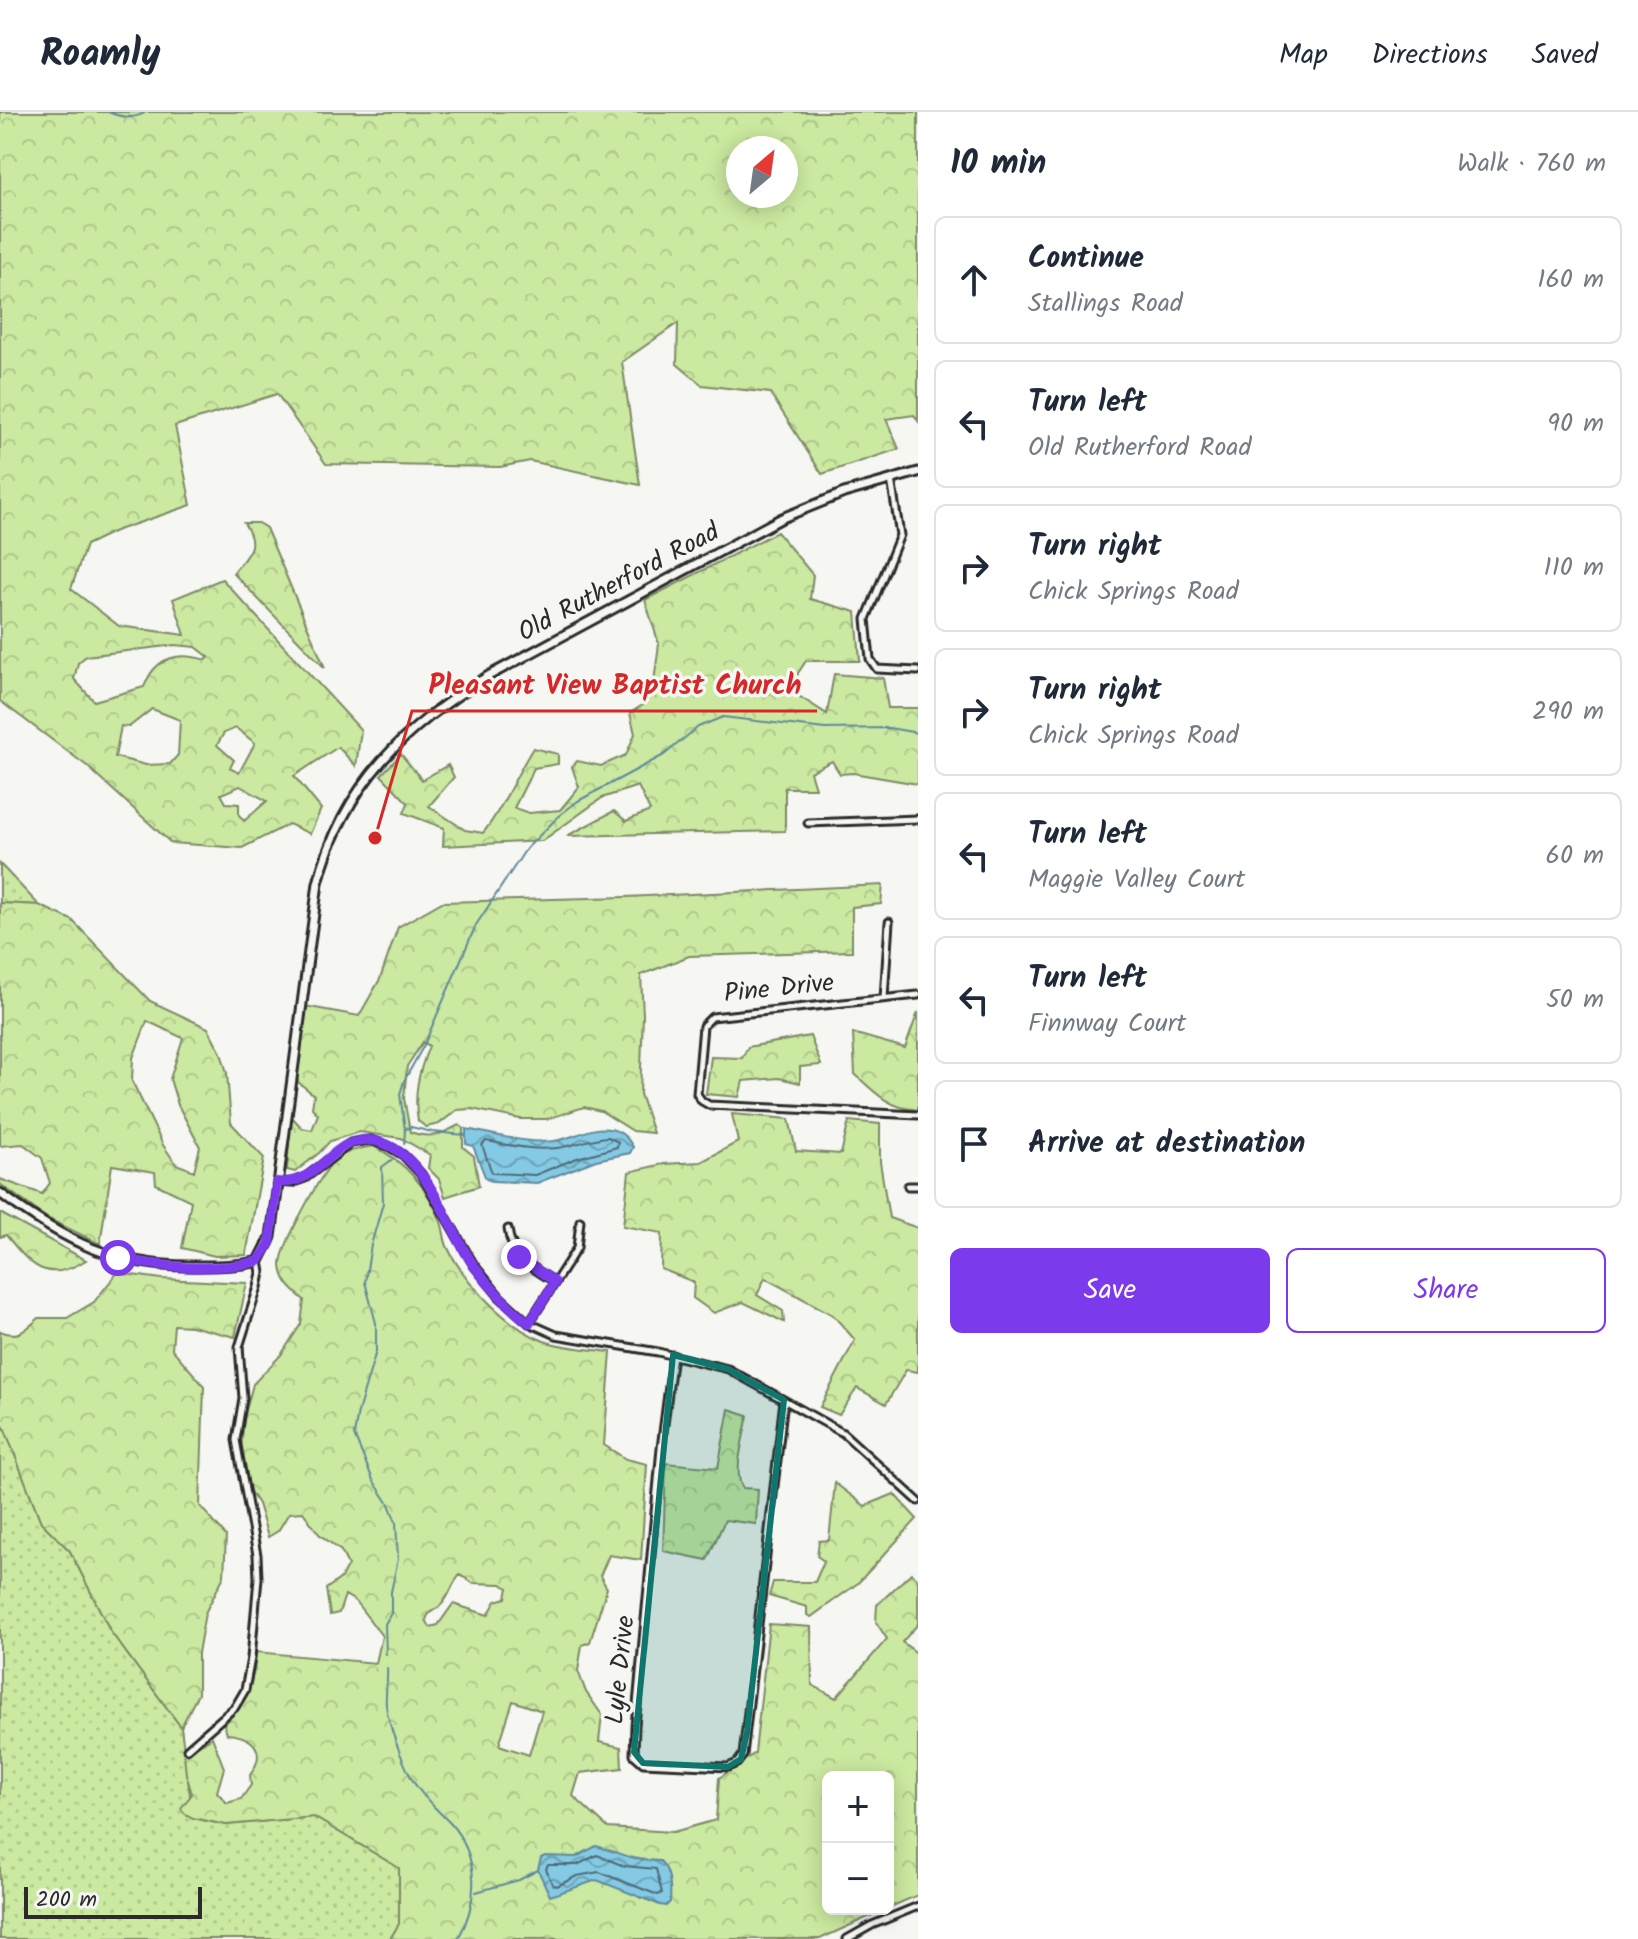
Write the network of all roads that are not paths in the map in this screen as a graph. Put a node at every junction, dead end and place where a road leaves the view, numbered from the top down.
1 (918, 472) edge
2 (891, 479) junction
3 (918, 671) edge
4 (918, 819) edge
5 (808, 823) dead end
6 (889, 922) dead end
7 (918, 995) edge
8 (884, 998) junction
9 (918, 1115) edge
10 (277, 1182) junction
11 (908, 1186) dead end
12 (918, 1186) edge
13 (0, 1193) edge
14 (580, 1221) dead end
15 (508, 1229) dead end
16 (259, 1261) junction
17 (555, 1282) junction
18 (529, 1323) junction
19 (673, 1355) junction
20 (784, 1400) junction
21 (918, 1501) edge
22 (187, 1749) dead end
23 (918, 1906) edge
24 (847, 1939) edge

1 - 2 street, Old Rutherford Road
2 - 3 street
2 - 10 street, Old Rutherford Road
4 - 5 street
6 - 8 street
7 - 8 street, Pine Drive
8 - 9 street, Pine Drive
10 - 16 street, Old Rutherford Road
10 - 18 street
11 - 12 street
13 - 16 street
14 - 17 street
15 - 17 street
16 - 22 street
17 - 18 street
18 - 19 street
19 - 20 street
19 - 20 street, Lyle Drive
20 - 21 street
23 - 24 street

